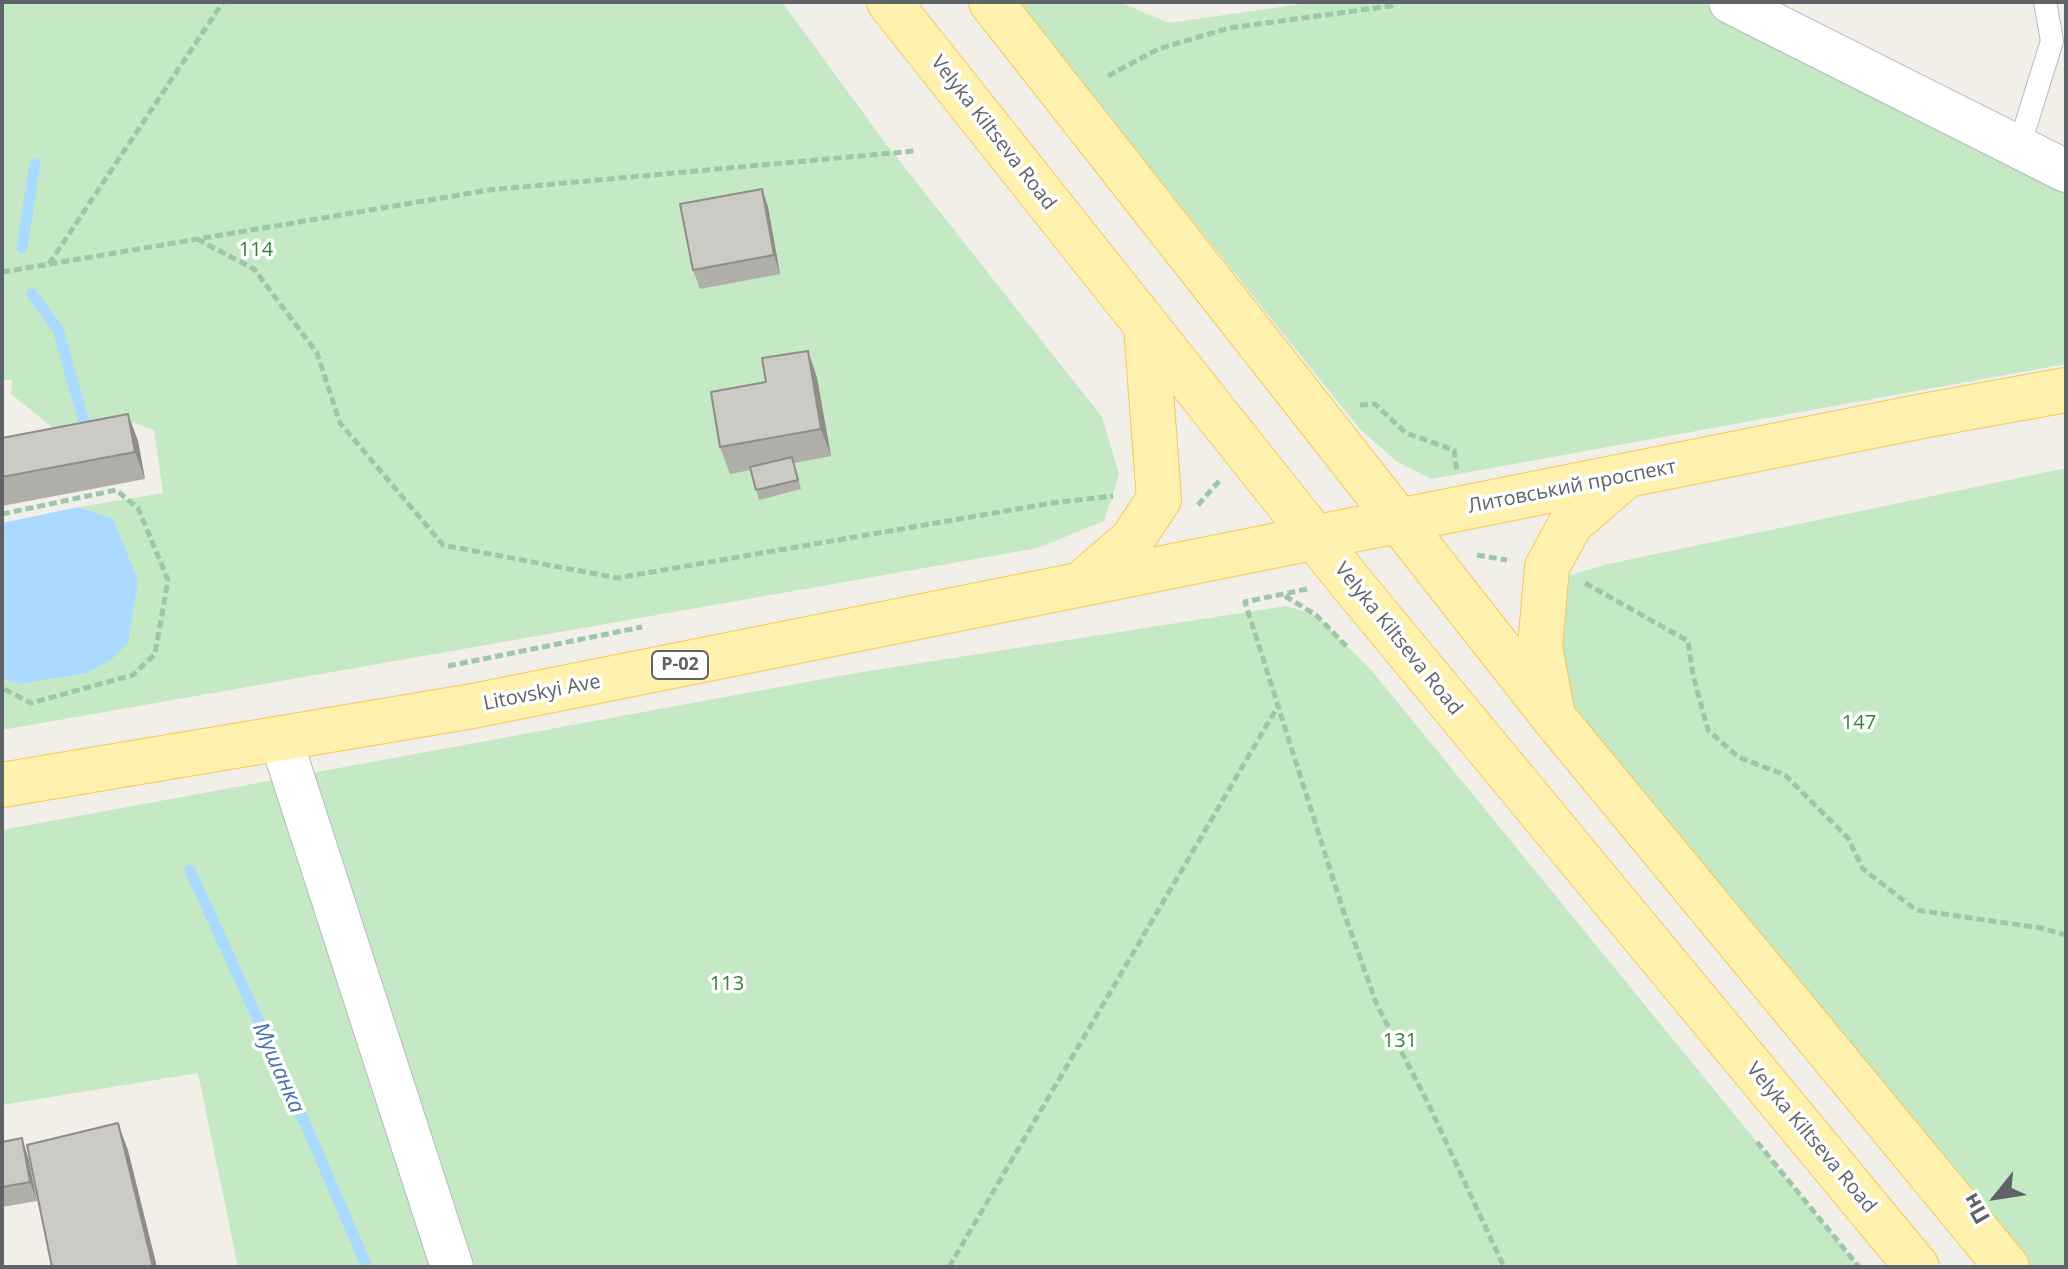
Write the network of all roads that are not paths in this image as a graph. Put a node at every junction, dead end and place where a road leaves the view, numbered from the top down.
1 (889, 2) edge
2 (991, 2) edge
3 (1730, 2) edge
4 (2045, 2) edge
5 (2019, 147) junction
6 (2066, 171) edge
7 (1146, 326) junction
8 (2066, 390) edge
9 (1624, 477) junction
10 (1398, 522) junction
11 (1316, 539) junction
12 (1079, 586) junction
13 (1554, 718) junction
14 (281, 740) junction
15 (2, 785) edge
16 (452, 1267) edge
17 (1917, 1267) edge
18 (2007, 1267) edge

1 - 7 main road, Velyka Kiltseva Road
2 - 10 main road
3 - 5 street
4 - 5 lane
5 - 6 street
7 - 11 main road, Velyka Kiltseva Road
7 - 12 main road
8 - 9 main road, Литовський проспект
9 - 10 main road, Литовський проспект
9 - 13 main road
10 - 11 main road, Литовський проспект / Р-02
10 - 13 main road
11 - 12 main road, Литовський проспект / Р-02
11 - 17 main road, Velyka Kiltseva Road
12 - 14 main road, Litovskyi Ave / Р-02
13 - 18 main road
14 - 15 main road, Litovskyi Ave / Р-02
14 - 16 street

